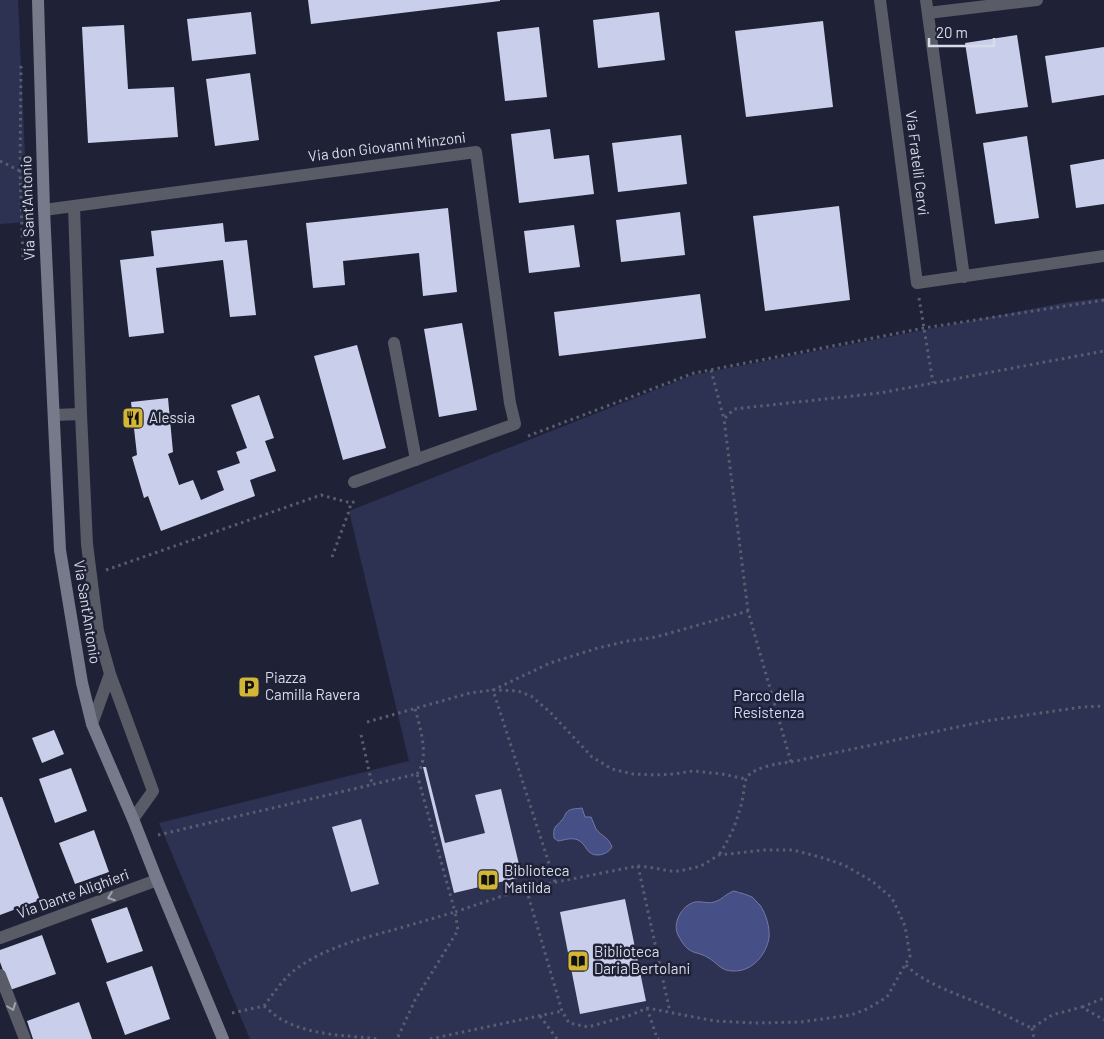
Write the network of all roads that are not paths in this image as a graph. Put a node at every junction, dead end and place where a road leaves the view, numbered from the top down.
1 (38, 0) edge
2 (880, 0) edge
3 (926, 0) edge
4 (1037, 0) edge
5 (928, 13) junction
6 (74, 206) junction
7 (44, 210) junction
8 (1104, 256) edge
9 (964, 277) junction
10 (394, 343) dead end
11 (81, 414) junction
12 (54, 415) junction
13 (416, 460) junction
14 (354, 482) dead end
15 (110, 674) junction
16 (92, 724) junction
17 (133, 819) junction
18 (157, 880) junction
19 (0, 938) edge
20 (0, 975) edge
21 (24, 1039) edge
22 (223, 1039) edge

1 - 7 main road, Via Sant'Antonio
2 - 9 street, Via Fratelli Cervi
3 - 5 street, Via Fratelli Cervi
4 - 5 street
5 - 9 street, Via Fratelli Cervi
6 - 7 street, Via don Giovanni Minzoni
6 - 11 street, Via Sant'Antonio
6 - 13 street, Via don Giovanni Minzoni
7 - 12 main road, Via Sant'Antonio
8 - 9 street
10 - 13 street
11 - 12 street
11 - 15 street, Via Sant'Antonio
12 - 16 main road, Via Sant'Antonio
13 - 14 street, Via don Giovanni Minzoni
15 - 16 street, Via Sant'Antonio
15 - 17 street, Via Sant'Antonio
16 - 17 main road, Via Sant'Antonio
17 - 18 main road, Via Sant'Antonio
18 -> 19 street, Via Dante Alighieri
18 - 22 main road, Via Sant'Antonio
20 -> 21 street

